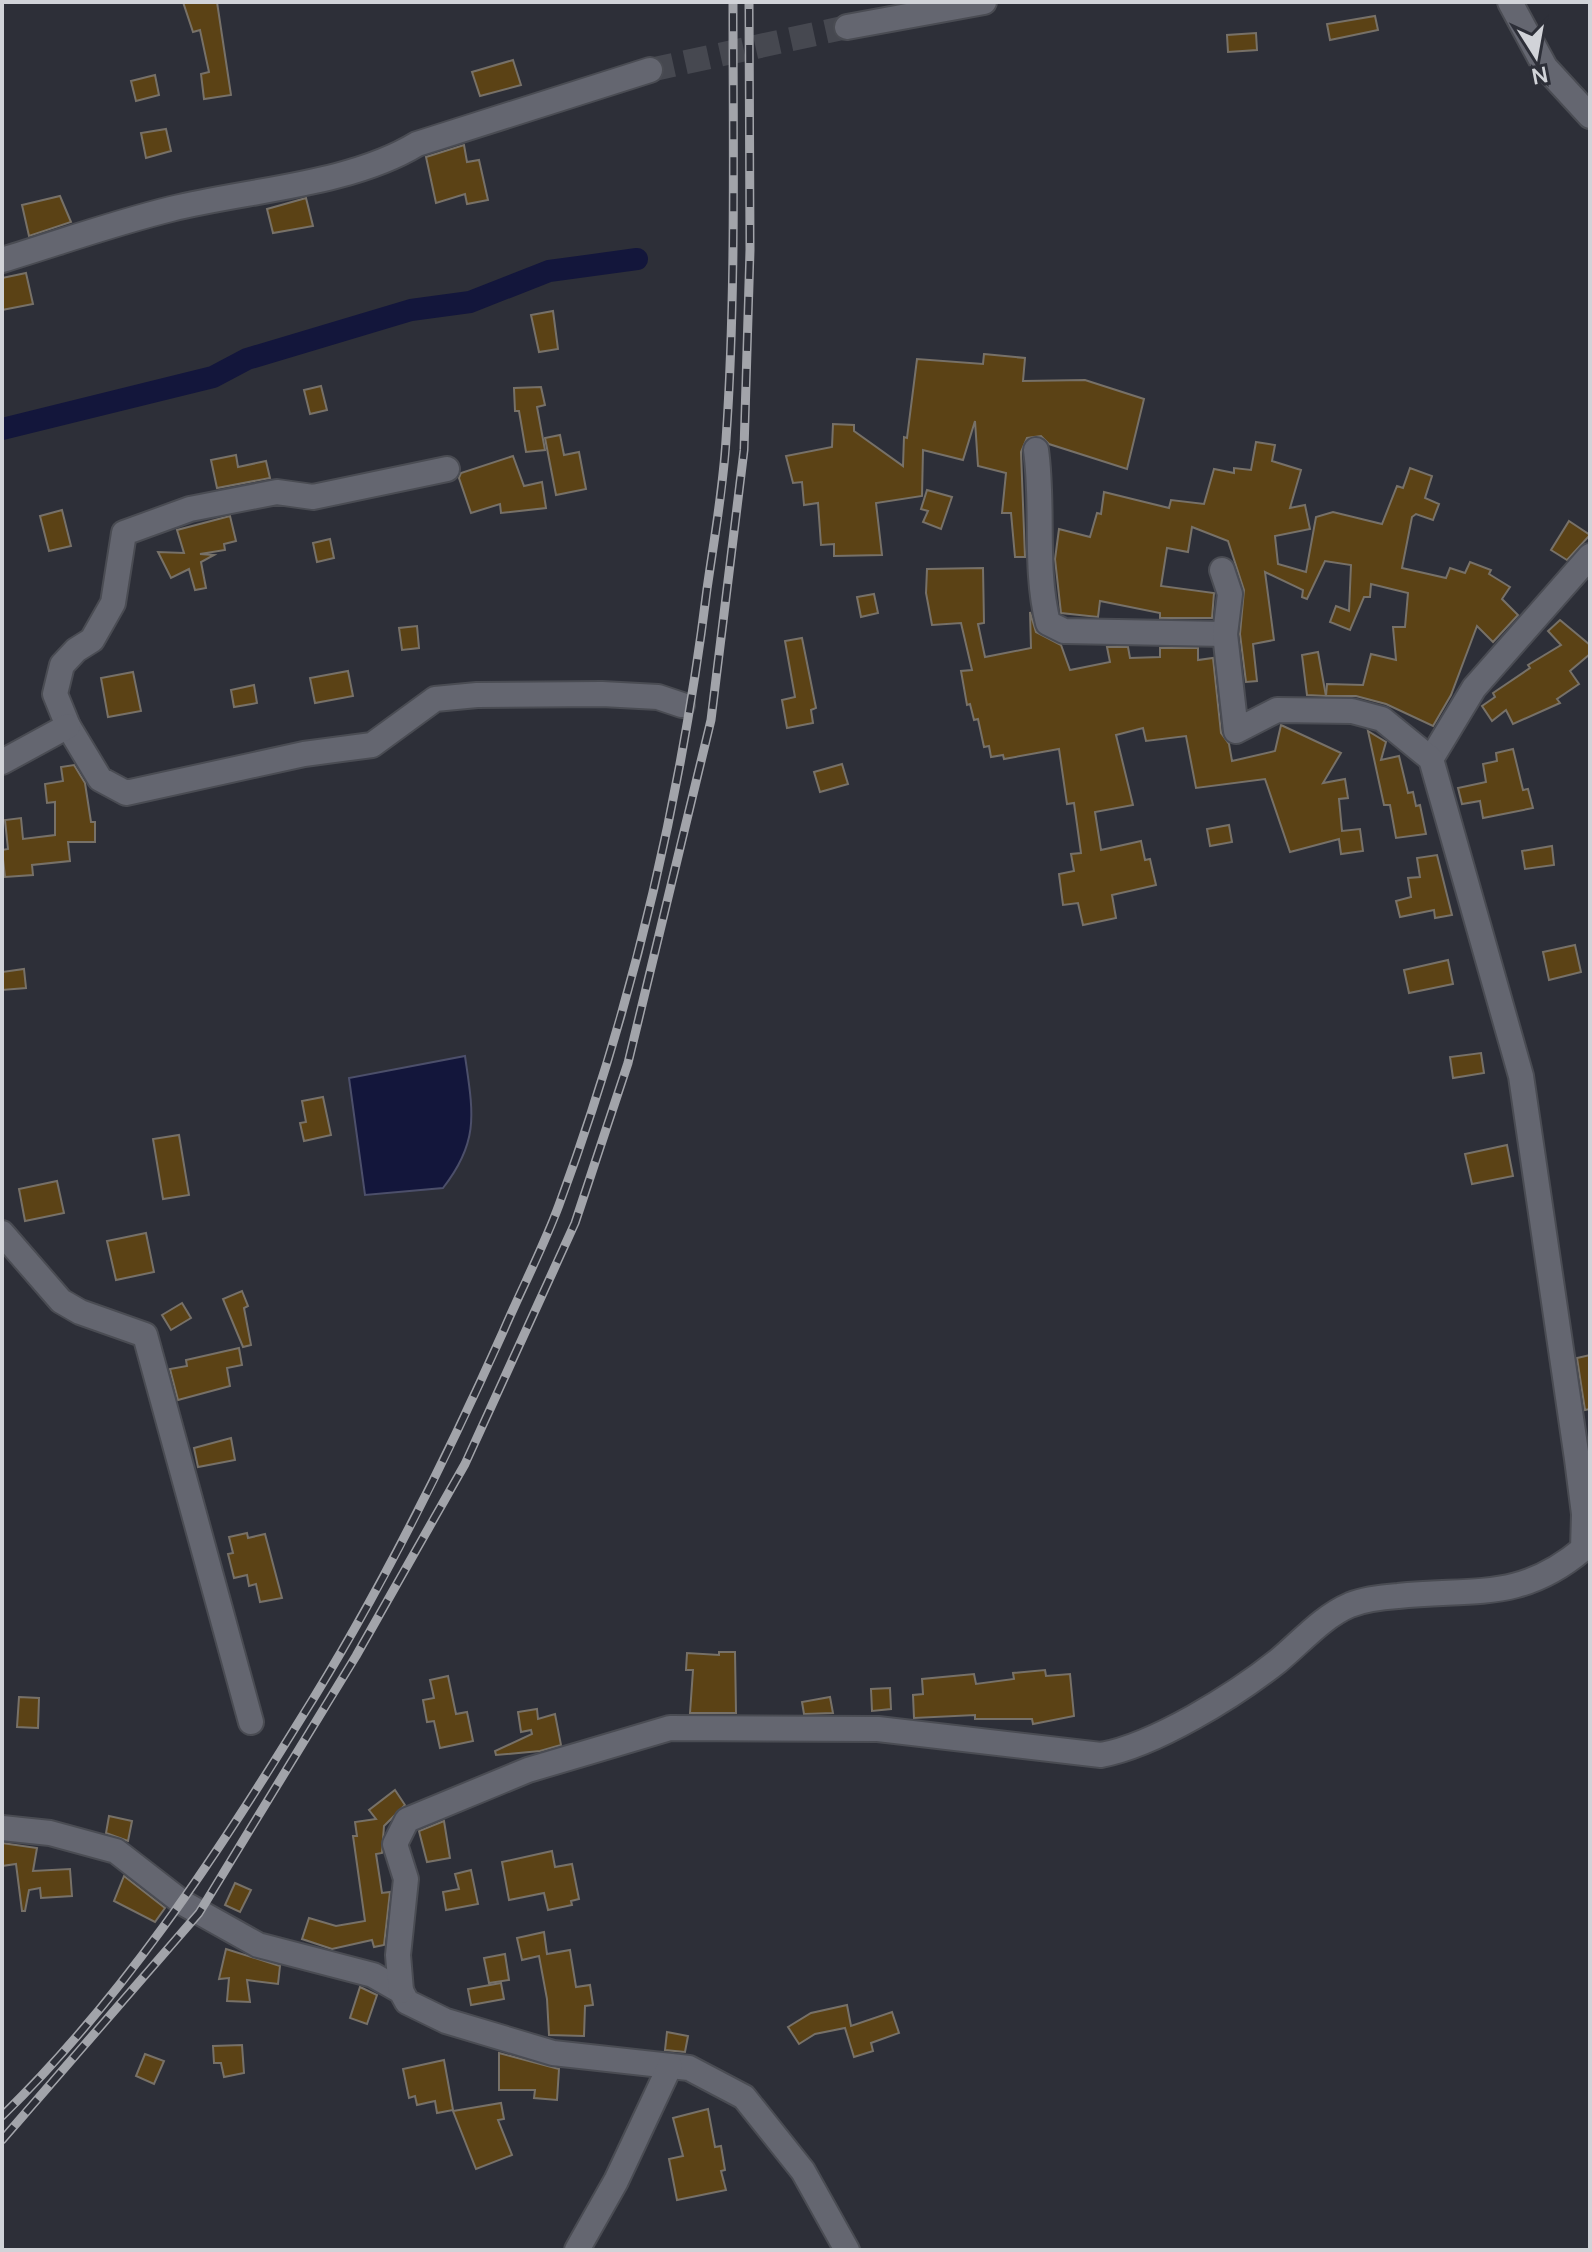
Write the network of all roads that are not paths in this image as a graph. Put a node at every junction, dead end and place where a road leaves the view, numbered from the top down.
1 (984, 2) edge
2 (1510, 2) edge
3 (847, 27) tunnel mouth
4 (650, 70) tunnel mouth
5 (1590, 116) edge
6 (2, 260) edge
7 (1036, 450) dead end
8 (447, 469) dead end
9 (1590, 556) edge
10 (1222, 570) dead end
11 (1225, 634) junction
12 (682, 705) dead end
13 (68, 726) junction
14 (1431, 759) junction
15 (2, 762) edge
16 (2, 1233) edge
17 (1586, 1550) edge
18 (251, 1722) dead end
19 (2, 1828) edge
20 (401, 1991) junction
21 (670, 2066) junction
22 (577, 2250) edge
23 (847, 2250) edge

1 - 3 street
2 - 5 street
4 - 6 street
7 - 11 street
8 - 13 street
9 - 14 street
10 - 11 street
11 - 14 street
12 - 13 street
13 - 15 street
14 - 17 street
16 - 18 street
17 - 20 street
19 - 20 street
20 - 21 street
21 - 22 street
21 - 23 street

